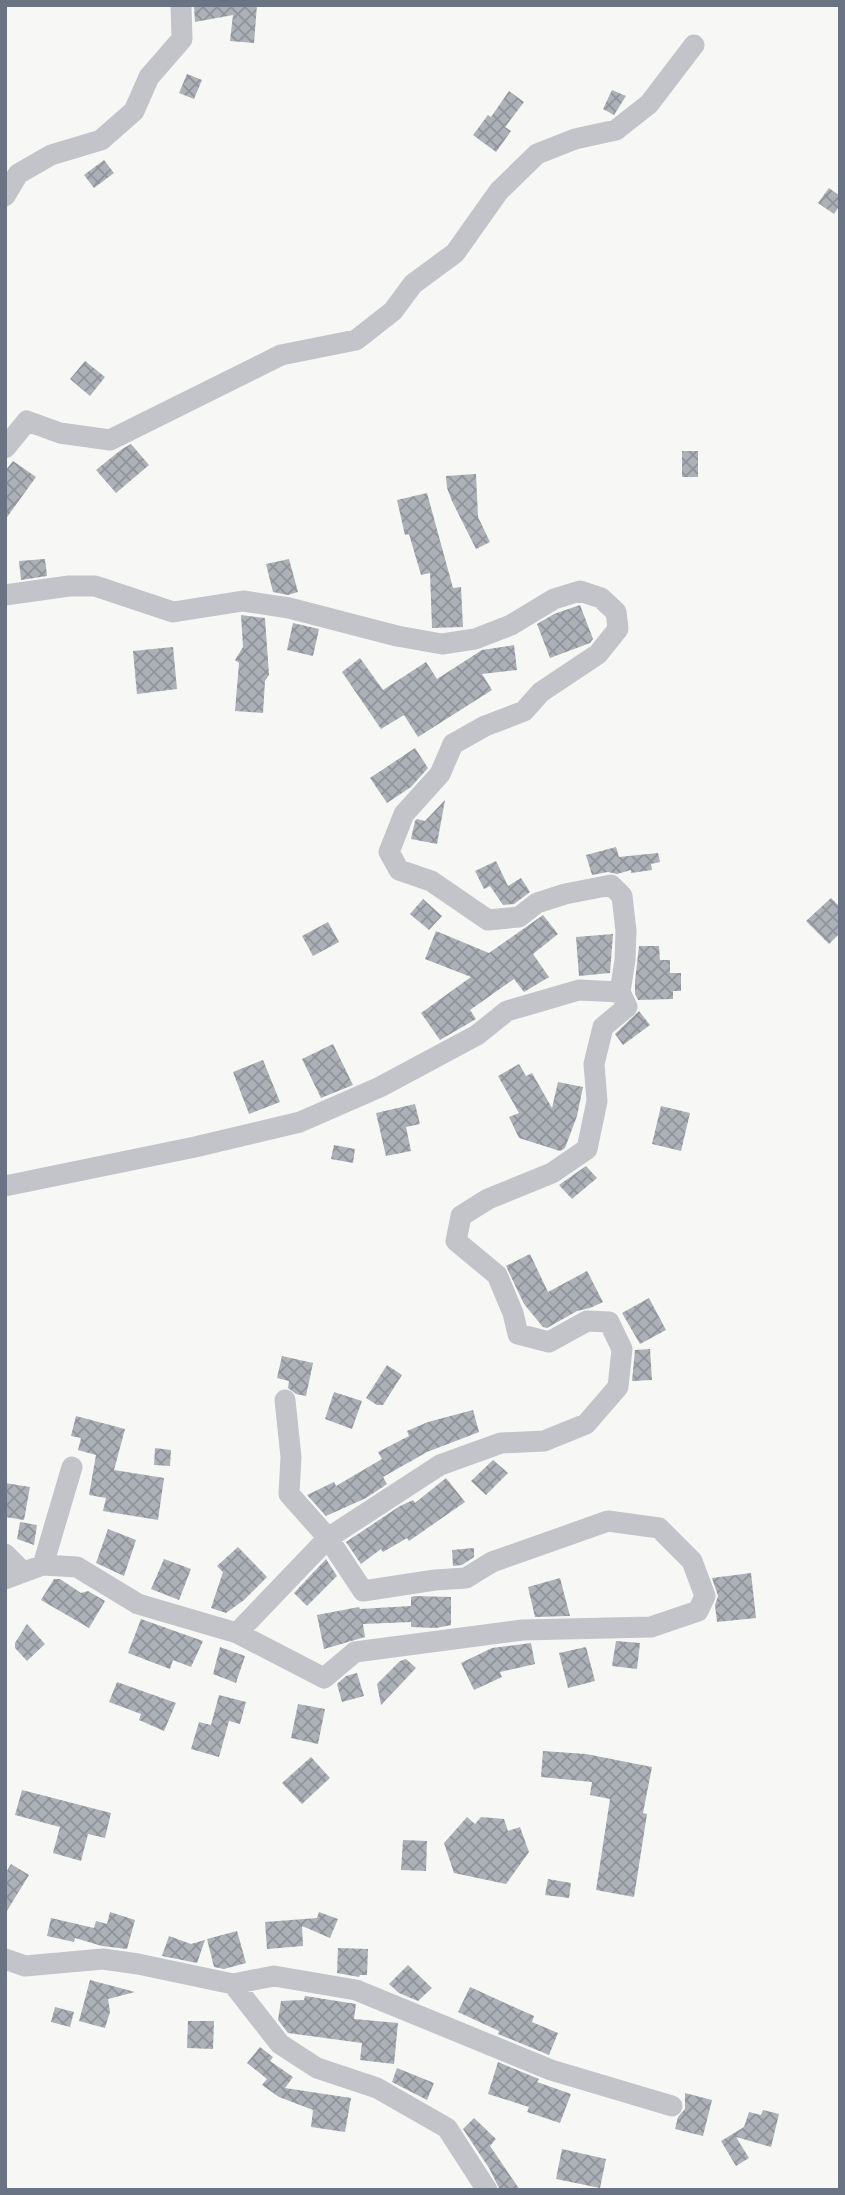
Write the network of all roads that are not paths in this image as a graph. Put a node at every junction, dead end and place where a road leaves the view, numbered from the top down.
1 (181, 5) edge
2 (694, 45) dead end
3 (5, 196) edge
4 (5, 448) edge
5 (5, 595) edge
6 (620, 992) junction
7 (5, 1186) edge
8 (285, 1401) dead end
9 (72, 1466) dead end
10 (328, 1538) junction
11 (5, 1554) edge
12 (24, 1572) edge
13 (237, 1633) junction
14 (5, 1959) edge
15 (233, 1984) junction
16 (672, 2106) dead end
17 (487, 2190) edge

1 - 3 street
2 - 4 street
5 - 6 street
6 - 7 street
6 - 10 street
8 - 10 street
9 - 12 street
10 - 13 street
10 - 13 street
11 - 12 street
12 - 13 street
14 - 15 street
15 - 16 street
15 - 17 street

